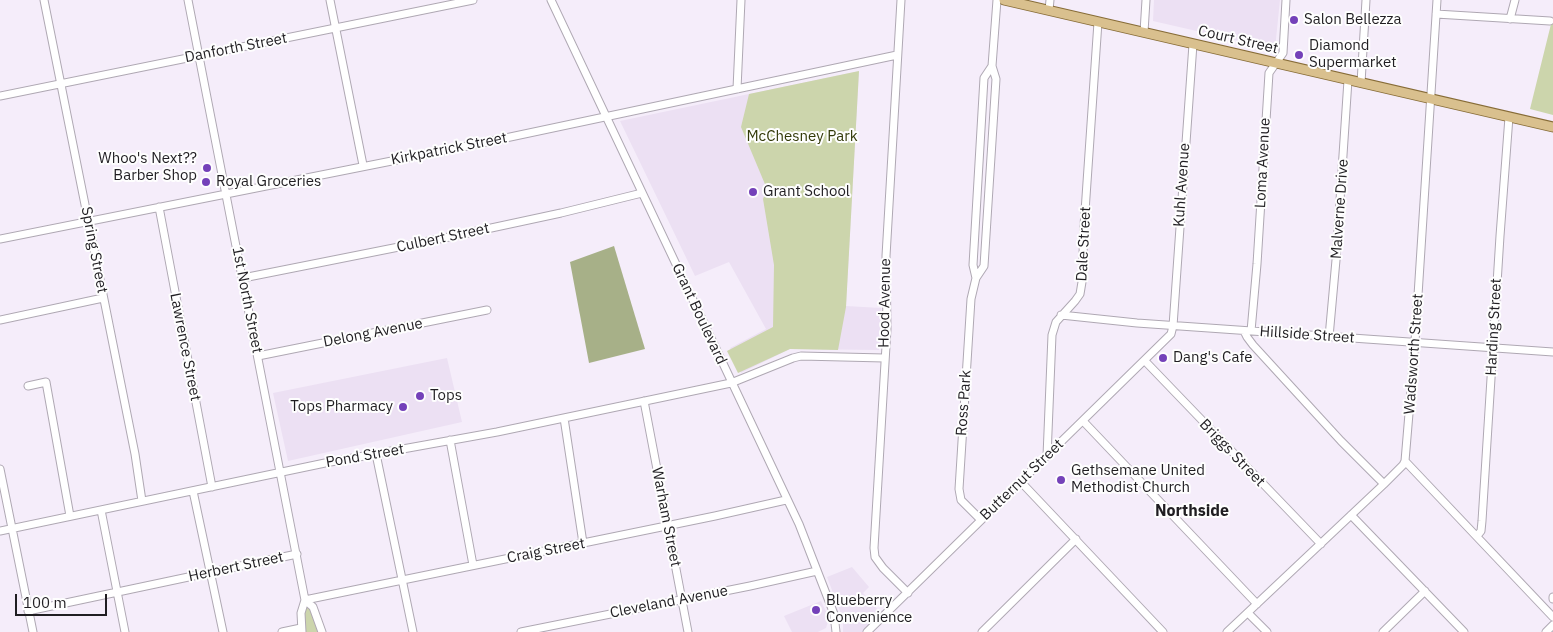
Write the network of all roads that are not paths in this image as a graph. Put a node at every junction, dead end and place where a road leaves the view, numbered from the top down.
1 (44, 0) edge
2 (188, 0) edge
3 (330, 0) edge
4 (473, 0) edge
5 (551, 0) edge
6 (741, 0) edge
7 (901, 0) edge
8 (997, 0) edge
9 (1004, 0) edge
10 (1050, 0) edge
11 (1146, 0) edge
12 (1286, 0) edge
13 (1366, 0) edge
14 (1437, 0) edge
15 (1515, 0) edge
16 (446, 3) edge
17 (1049, 10) junction
18 (1436, 14) junction
19 (1510, 18) junction
20 (1550, 21) dead end
21 (1098, 22) junction
22 (336, 28) junction
23 (1144, 32) junction
24 (1193, 44) junction
25 (897, 55) junction
26 (199, 56) junction
27 (1275, 63) junction
28 (992, 66) junction
29 (1348, 80) junction
30 (61, 83) junction
31 (1361, 83) junction
32 (737, 88) junction
33 (0, 96) edge
34 (1430, 99) junction
35 (606, 116) junction
36 (1509, 117) junction
37 (1553, 127) edge
38 (363, 165) junction
39 (642, 193) junction
40 (226, 194) junction
41 (159, 208) junction
42 (89, 222) junction
43 (0, 239) edge
44 (243, 278) junction
45 (976, 278) junction
46 (104, 298) junction
47 (487, 310) dead end
48 (1061, 315) junction
49 (0, 320) edge
50 (1173, 326) junction
51 (1248, 331) junction
52 (1329, 337) junction
53 (1415, 342) junction
54 (1493, 348) junction
55 (1553, 352) edge
56 (258, 356) junction
57 (884, 358) junction
58 (1145, 361) junction
59 (731, 383) junction
60 (28, 386) dead end
61 (644, 401) junction
62 (564, 418) junction
63 (1083, 421) junction
64 (450, 440) junction
65 (376, 454) junction
66 (1047, 456) junction
67 (1406, 461) junction
68 (0, 469) edge
69 (282, 472) junction
70 (1021, 482) junction
71 (1384, 484) junction
72 (212, 487) junction
73 (193, 491) junction
74 (786, 500) junction
75 (142, 501) junction
76 (101, 510) junction
77 (1351, 515) junction
78 (70, 516) junction
79 (981, 520) junction
80 (668, 526) junction
81 (12, 528) junction
82 (0, 531) edge
83 (1477, 536) junction
84 (1076, 540) junction
85 (583, 543) junction
86 (1321, 544) junction
87 (297, 554) junction
88 (473, 565) junction
89 (817, 571) junction
90 (212, 572) junction
91 (403, 580) junction
92 (1425, 591) junction
93 (117, 592) junction
94 (908, 592) junction
95 (305, 600) junction
96 (682, 600) junction
97 (1257, 604) junction
98 (28, 611) junction
99 (1248, 613) junction
100 (1553, 617) edge
101 (1553, 625) edge
102 (302, 630) edge
103 (33, 632) edge
104 (125, 632) edge
105 (224, 632) edge
106 (282, 632) edge
107 (322, 632) edge
108 (413, 632) edge
109 (521, 632) edge
110 (688, 632) edge
111 (836, 632) edge
112 (867, 632) edge
113 (982, 632) edge
114 (1163, 632) edge
115 (1227, 632) edge
116 (1267, 632) edge
117 (1382, 632) edge
118 (1464, 632) edge
119 (1546, 632) edge

1 - 30 street, Spring Street
2 - 26 street, 1st North Street
3 - 22 street
4 - 16 street, Danforth Street
5 - 35 street, Grant Boulevard
6 - 32 street
7 - 25 street, Hood Avenue
8 - 28 street, Ross Park
9 - 17 main road, Court Street
10 - 17 street
11 - 23 street
12 - 27 street, Loma Avenue
13 - 31 street
14 - 18 street, Wadsworth Street
15 - 19 street
16 - 22 street, Danforth Street
17 - 21 main road, Court Street
18 - 19 street
18 - 34 street, Wadsworth Street
19 - 20 street
21 - 23 main road, Court Street
21 - 48 street, Dale Street
22 - 26 street, Danforth Street
22 - 38 street
23 - 24 main road, Court Street
24 - 27 main road, Court Street
24 - 50 street, Kuhl Avenue
25 - 32 street, Kirkpatrick Street
25 - 57 street, Hood Avenue
26 - 30 street, Danforth Street
26 - 40 street, 1st North Street
27 - 29 main road, Court Street
27 - 51 street, Loma Avenue
28 - 45 street, Ross Park
28 - 45 street, Ross Park
29 - 31 main road, Court Street
29 - 52 street, Malverne Drive
30 - 33 street, Danforth Street
30 - 42 street, Spring Street
31 - 34 main road, Court Street
32 - 35 street, Kirkpatrick Street
34 - 36 main road, Court Street
34 - 53 street, Wadsworth Street
35 - 38 street, Kirkpatrick Street
35 - 39 street, Grant Boulevard
36 - 37 main road, Court Street
36 - 54 street, Harding Street
38 - 40 street, Kirkpatrick Street
39 - 44 street, Culbert Street
39 - 59 street, Grant Boulevard
40 - 41 street, Kirkpatrick Street
40 - 44 street, 1st North Street
41 - 42 street, Kirkpatrick Street
41 - 72 street, Lawrence Street
42 - 43 street, Kirkpatrick Street
42 - 46 street, Spring Street
44 - 56 street, 1st North Street
45 - 79 street, Ross Park
46 - 49 street
46 - 75 street, Spring Street
47 - 56 street, Delong Avenue
48 - 50 street, Hillside Street
48 - 66 street, Dale Street
50 - 51 street, Hillside Street
50 - 58 street, Butternut Street
51 - 52 street, Hillside Street
51 - 71 street
52 - 53 street, Hillside Street
53 - 54 street, Hillside Street
53 - 67 street, Wadsworth Street
54 - 55 street, Hillside Street
54 - 83 street, Harding Street
56 - 69 street, 1st North Street
57 - 59 street, Pond Street
57 - 94 street, Hood Avenue
58 - 63 street, Butternut Street
58 - 86 street, Briggs Street
59 - 61 street, Pond Street
59 - 74 street, Grant Boulevard
60 - 78 street
61 - 62 street, Pond Street
61 - 80 street, Warham Street
62 - 64 street, Pond Street
62 - 85 street
63 - 66 street, Butternut Street
63 - 97 street
64 - 65 street, Pond Street
64 - 88 street
65 - 69 street, Pond Street
65 - 91 street
66 - 70 street, Butternut Street
67 - 71 street
67 - 83 street
68 - 81 street
69 - 72 street, Pond Street
69 - 87 street, 1st North Street
70 - 79 street, Butternut Street
70 - 84 street
71 - 77 street
72 - 73 street, Pond Street
73 - 75 street, Pond Street
73 - 90 street
74 - 80 street, Craig Street
74 - 89 street, Grant Boulevard
75 - 76 street, Pond Street
76 - 78 street, Pond Street
76 - 93 street
77 - 86 street
77 - 92 street
78 - 81 street, Pond Street
79 - 94 street, Butternut Street
80 - 85 street, Craig Street
80 - 96 street, Warham Street
81 - 82 street, Pond Street
81 - 98 street
83 - 100 street
84 - 113 street
84 - 114 street
85 - 88 street, Craig Street
86 - 97 street
87 - 90 street, Herbert Street
87 - 95 street, 1st North Street
88 - 91 street, Craig Street
89 - 96 street, Cleveland Avenue
89 - 111 street, Grant Boulevard
90 - 93 street, Herbert Street
90 - 105 street
91 - 95 street, Craig Street
91 - 108 street
92 - 117 street
92 - 118 street
93 - 98 street, Herbert Street
93 - 104 street
94 - 112 street, Butternut Street
95 - 102 street, 1st North Street
95 - 107 street, 1st North Street
96 - 109 street, Cleveland Avenue
96 - 110 street, Warham Street
97 - 99 street
98 - 103 street
99 - 115 street
99 - 116 street
101 - 119 street
102 - 106 street

